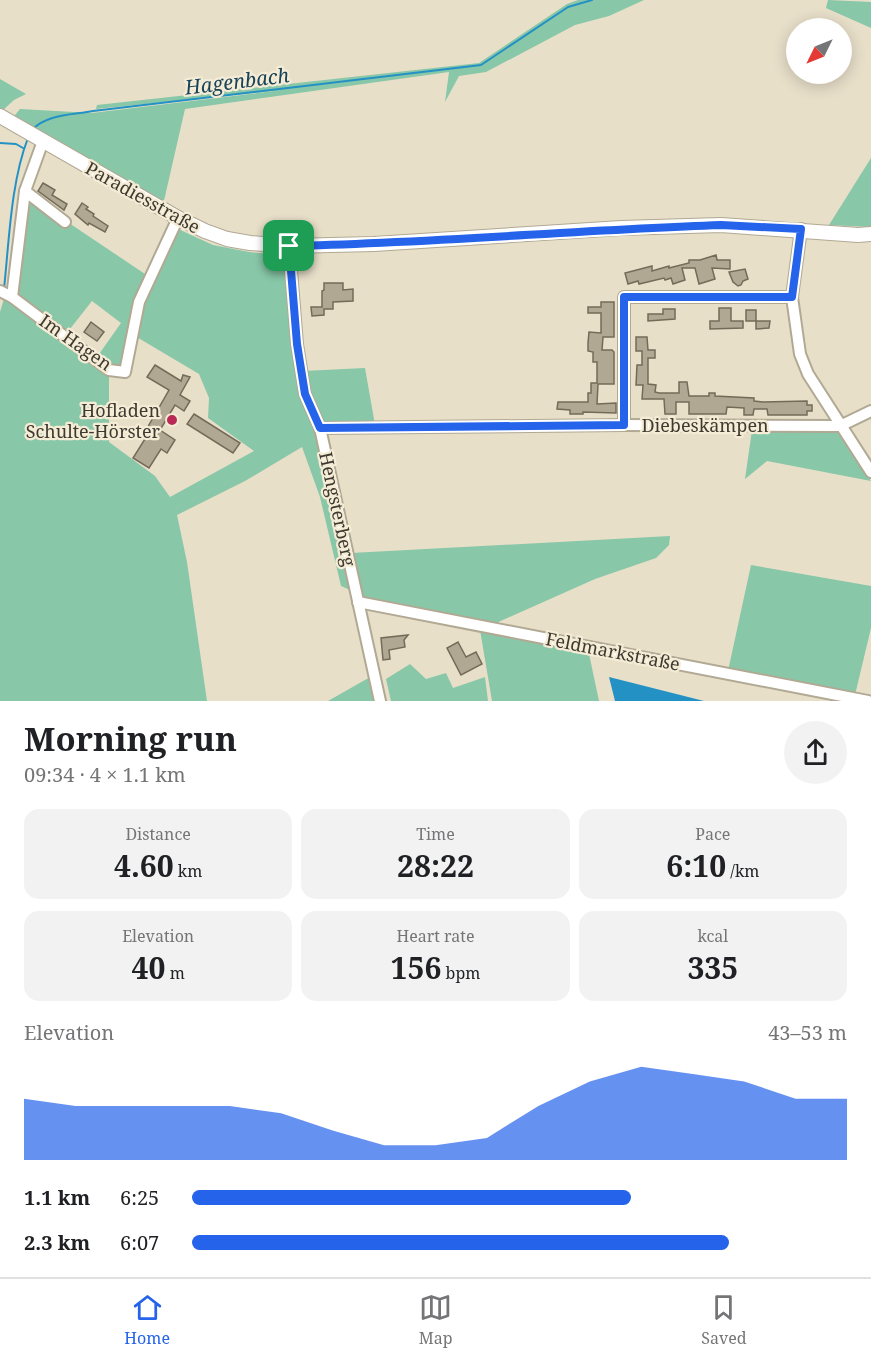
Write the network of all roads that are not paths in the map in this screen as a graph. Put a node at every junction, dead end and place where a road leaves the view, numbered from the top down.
1 (0, 116) edge
2 (34, 136) junction
3 (25, 191) junction
4 (178, 218) junction
5 (65, 222) dead end
6 (801, 229) junction
7 (871, 234) edge
8 (289, 246) junction
9 (0, 291) edge
10 (12, 297) junction
11 (792, 297) junction
12 (871, 411) edge
13 (624, 425) junction
14 (840, 426) junction
15 (320, 428) junction
16 (871, 472) edge
17 (358, 602) junction
18 (380, 701) edge
19 (868, 701) edge

1 - 2 main road, Paradiesstraße
2 - 3 street
2 - 4 main road, Paradiesstraße
3 - 5 street
3 - 10 street
4 - 8 main road, Paradiesstraße
4 - 10 street, Im Hagen
6 - 7 main road, Paradiesstraße
6 - 8 main road, Paradiesstraße
6 - 11 street
8 - 15 street, Hengsterberg
9 - 10 street
11 - 13 street
11 - 14 street
12 - 14 street, Diebeskämpen
13 - 14 street, Diebeskämpen
13 - 15 street, Diebeskämpen
14 - 16 street
15 - 17 street, Hengsterberg
17 - 18 street, Hengsterberg
17 - 19 street, Feldmarkstraße

